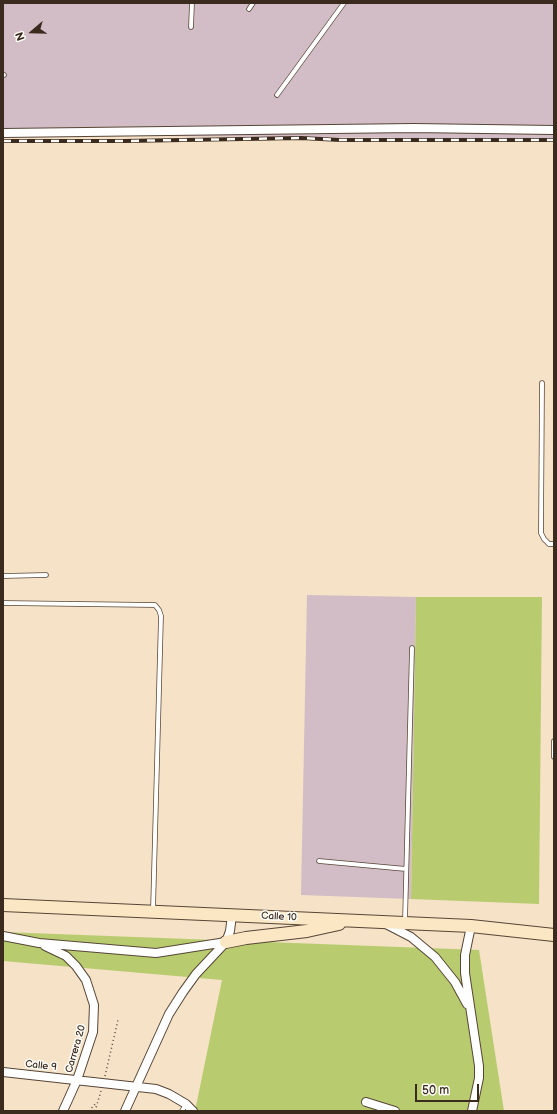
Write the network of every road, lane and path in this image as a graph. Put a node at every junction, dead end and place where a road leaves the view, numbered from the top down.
1 (192, 3) edge
2 (253, 3) edge
3 (344, 3) edge
4 (249, 9) dead end
5 (191, 27) dead end
6 (277, 95) dead end
7 (554, 130) edge
8 (3, 132) edge
9 (542, 383) dead end
10 (554, 544) edge
11 (46, 575) dead end
12 (3, 576) edge
13 (3, 603) edge
14 (412, 648) dead end
15 (554, 741) edge
16 (554, 757) edge
17 (319, 861) dead end
18 (406, 869) junction
19 (3, 905) edge
20 (152, 912) junction
21 (232, 914) junction
22 (357, 920) junction
23 (383, 923) junction
24 (405, 924) junction
25 (471, 926) junction
26 (554, 935) edge
27 (3, 936) edge
28 (226, 942) junction
29 (39, 943) junction
30 (471, 1010) junction
31 (118, 1020) dead end
32 (3, 1072) edge
33 (77, 1080) junction
34 (103, 1083) junction
35 (137, 1086) junction
36 (97, 1102) junction
37 (366, 1102) dead end
38 (184, 1107) edge
39 (63, 1111) edge
40 (89, 1111) edge
41 (94, 1111) edge
42 (125, 1111) edge
43 (193, 1111) edge
44 (394, 1111) edge
45 (472, 1111) edge

1 - 5 lane
2 - 4 lane
3 - 6 lane
7 - 8 street
9 - 10 lane
11 - 12 lane
13 - 20 lane
14 - 18 lane
15 - 16 lane
17 - 18 lane
18 - 24 lane
19 - 20 main road, Calle 10
20 - 21 main road, Calle 10
21 - 22 main road, Calle 10
21 - 28 street
22 - 23 main road, Calle 10
22 - 28 main road
23 - 24 main road, Calle 10
23 - 30 street
24 - 25 main road, Calle 10
25 - 26 main road, Calle 10
25 - 30 street
27 - 29 street
28 - 29 street
28 - 35 street
29 - 33 street, Carrera 20
30 - 45 street
31 - 34 path
32 - 33 street, Calle 9
33 - 34 street, Calle 9
33 - 39 street, Carrera 20
34 - 35 street, Calle 9
34 - 36 path
35 - 38 street, Calle 9
35 - 42 street
36 - 40 path
36 - 41 path
37 - 44 street
38 - 43 street, Calle 9

